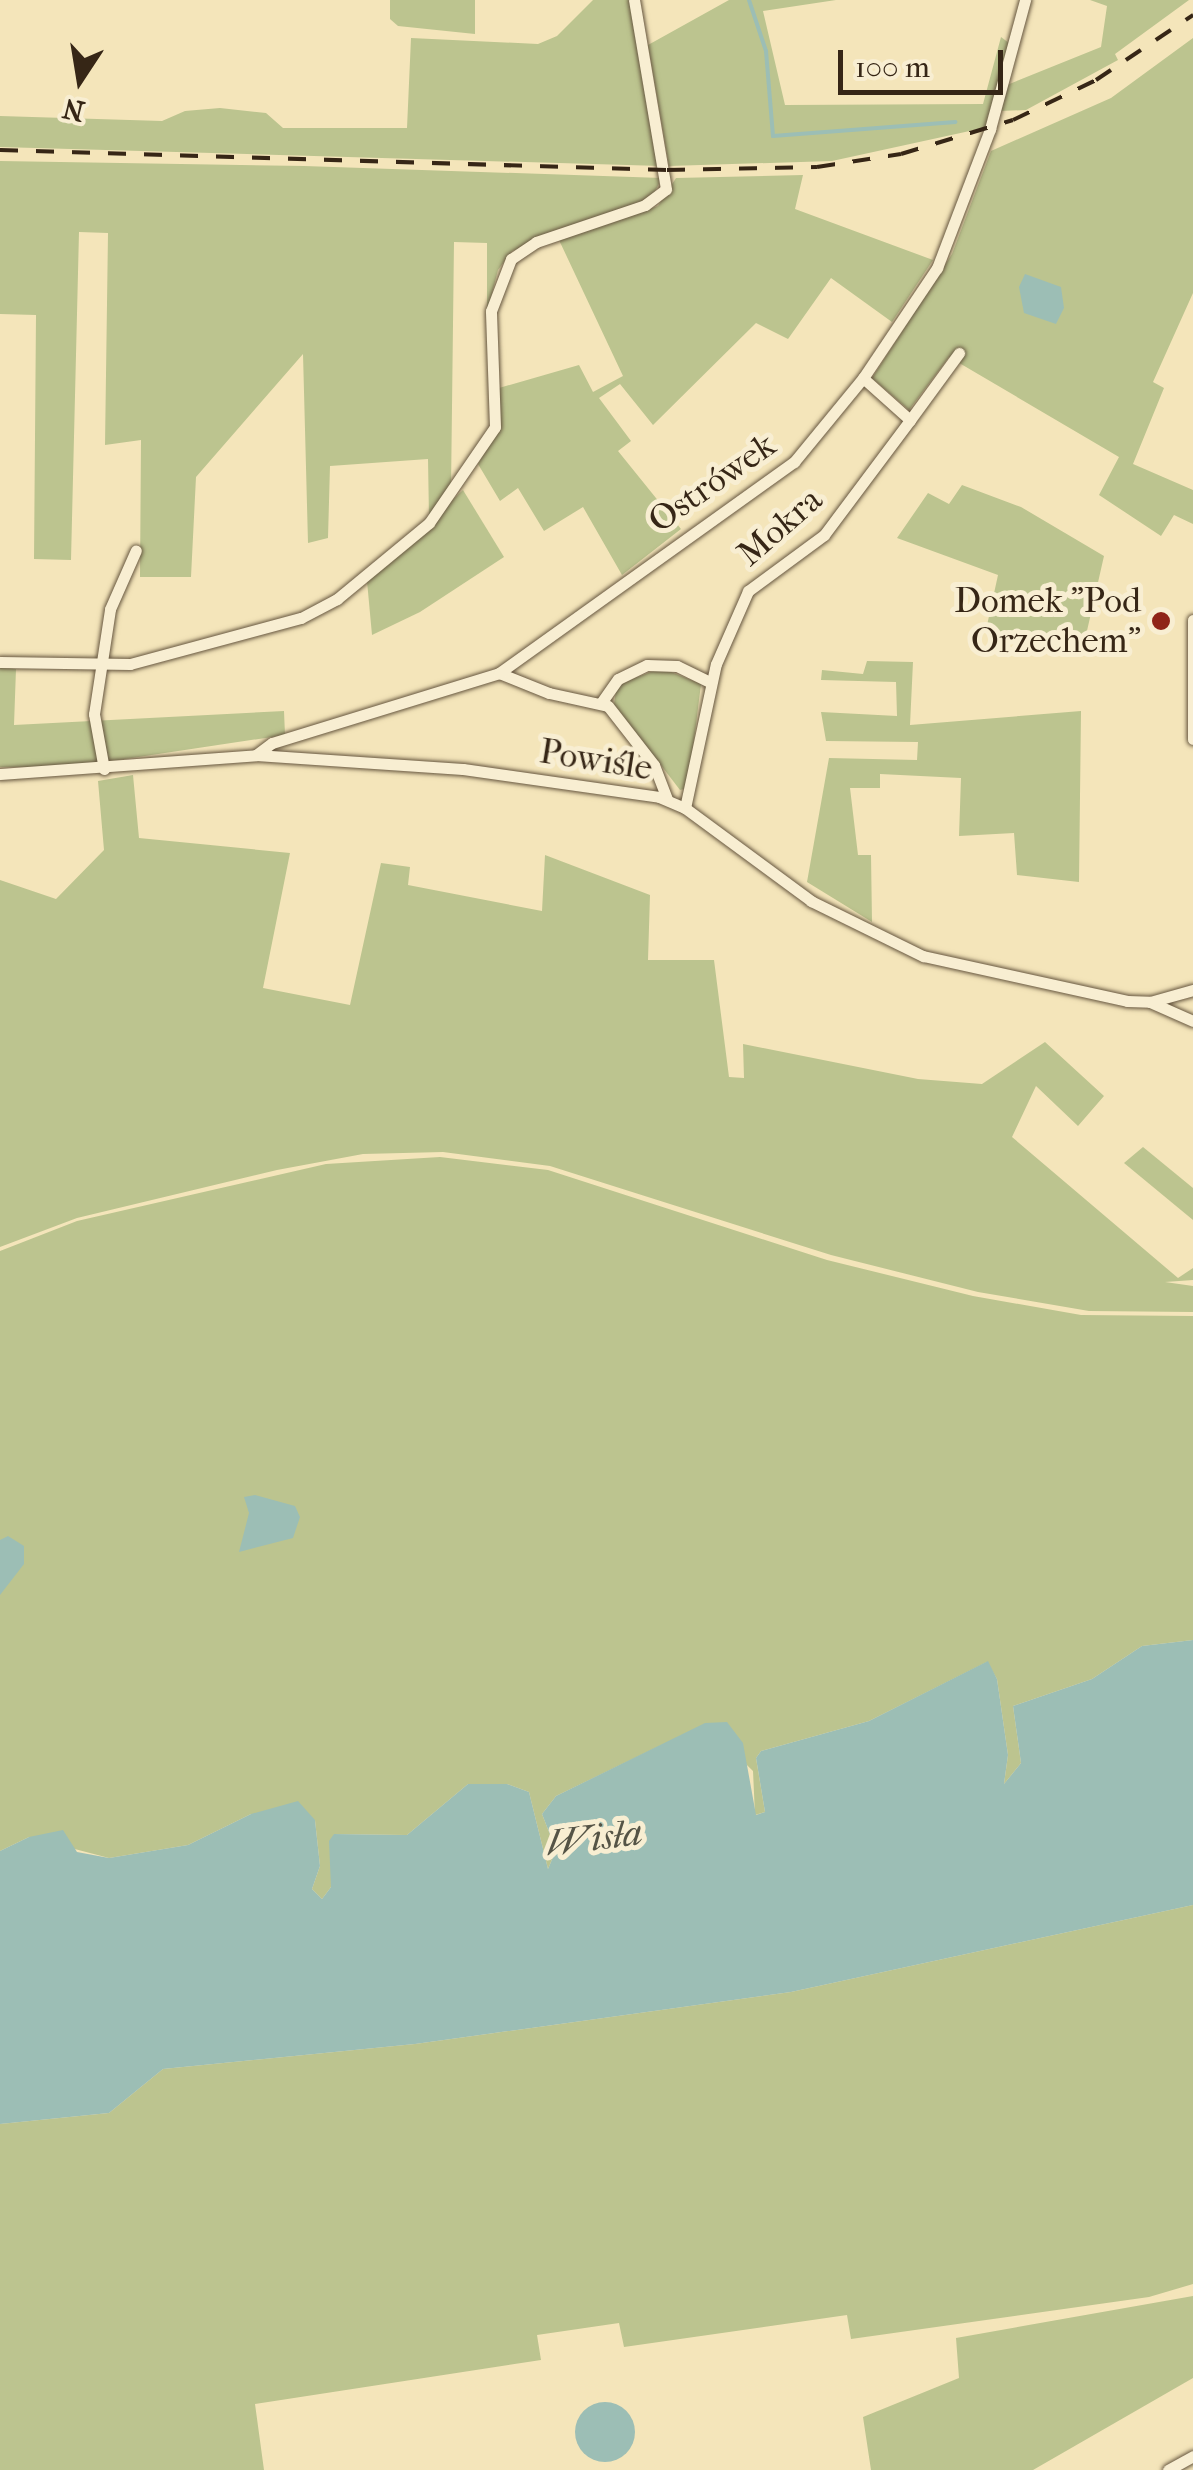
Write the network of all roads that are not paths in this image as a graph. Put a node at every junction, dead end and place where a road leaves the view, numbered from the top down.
1 (634, 0) edge
2 (1025, 0) edge
3 (959, 353) dead end
4 (864, 378) junction
5 (910, 420) junction
6 (136, 550) dead end
7 (1193, 620) edge
8 (0, 662) edge
9 (103, 666) junction
10 (499, 673) junction
11 (710, 682) junction
12 (600, 702) junction
13 (1193, 739) edge
14 (256, 755) junction
15 (104, 769) junction
16 (0, 774) edge
17 (667, 799) junction
18 (685, 808) junction
19 (1193, 990) edge
20 (1150, 1002) junction
21 (1193, 1021) edge
22 (1193, 2456) edge
23 (1168, 2470) edge

1 - 9 street
2 - 4 street, Ostrówek
3 - 5 street, Mokra
4 - 5 street
4 - 10 street, Ostrówek
5 - 11 street, Mokra
6 - 9 street
7 - 13 street
8 - 9 street
9 - 15 street
10 - 12 street
10 - 14 street, Ostrówek
11 - 12 street
11 - 18 street, Mokra
12 - 17 street
14 - 15 street, Powiśle
14 - 17 street, Powiśle
15 - 16 street, Powiśle
17 - 18 street, Powiśle
18 - 20 street, Powiśle
19 - 20 street, Powiśle
20 - 21 street
22 - 23 street

